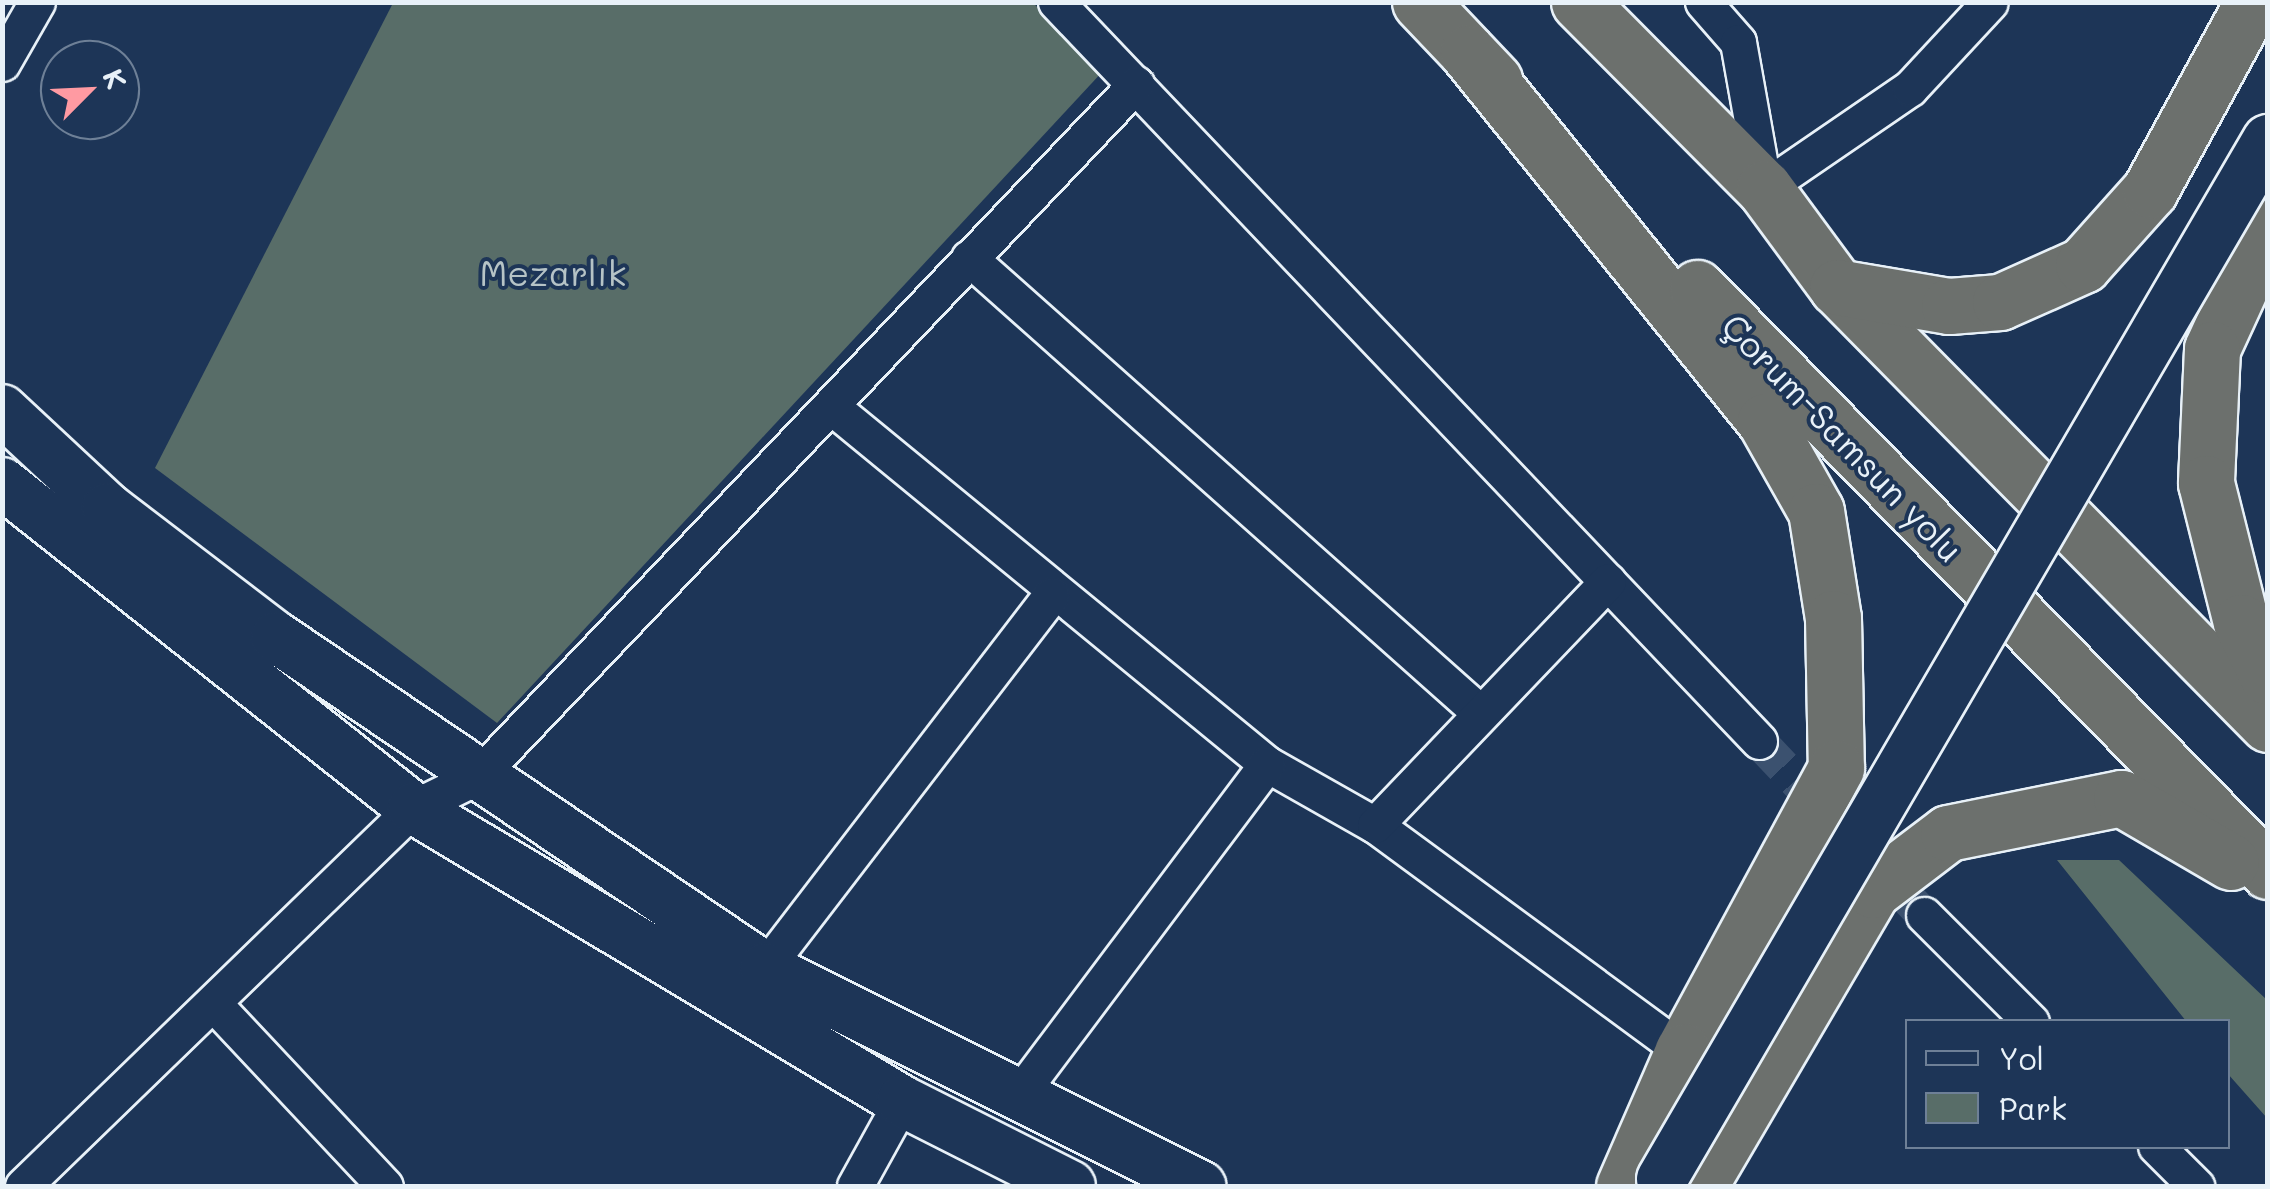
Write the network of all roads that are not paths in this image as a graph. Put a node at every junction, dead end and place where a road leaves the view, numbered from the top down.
1 (37, 2) edge
2 (1056, 2) edge
3 (1420, 2) edge
4 (1579, 2) edge
5 (1703, 2) edge
6 (1990, 2) edge
7 (2253, 2) edge
8 (1468, 53) junction
9 (2, 64) edge
10 (1136, 84) junction
11 (2268, 140) edge
12 (1764, 188) junction
13 (2268, 226) edge
14 (969, 258) junction
15 (1838, 287) junction
16 (832, 407) junction
17 (2, 410) edge
18 (2, 483) edge
19 (1608, 582) junction
20 (1051, 595) junction
21 (2268, 677) edge
22 (1477, 710) junction
23 (2268, 724) edge
24 (1759, 741) tunnel mouth
25 (1267, 764) junction
26 (478, 776) junction
27 (414, 808) junction
28 (1375, 825) junction
29 (2268, 872) edge
30 (2268, 889) edge
31 (1924, 915) tunnel mouth
32 (765, 968) junction
33 (213, 1003) junction
34 (2027, 1019) edge
35 (1683, 1051) junction
36 (1017, 1097) junction
37 (902, 1101) junction
38 (2159, 1149) edge
39 (2, 1173) edge
40 (1661, 1185) edge
41 (14, 1186) edge
42 (24, 1186) edge
43 (386, 1186) edge
44 (855, 1186) edge
45 (1070, 1186) edge
46 (1201, 1186) edge
47 (2196, 1186) edge

1 - 9 street
2 - 10 street
3 - 8 highway, Çorum-Samsun yolu
4 - 12 highway
5 - 12 street
6 - 12 street
7 - 15 highway
8 - 29 highway, Çorum-Samsun yolu
8 - 35 highway
10 - 14 street
10 - 19 street
11 - 40 street, bridge
12 - 15 highway
13 - 21 highway
14 - 16 street
14 - 22 street
15 - 23 highway
16 - 20 street
16 - 26 street
17 - 26 street
18 - 27 street
19 - 22 street
19 - 24 street
20 - 25 street
20 - 32 street
22 - 28 street
25 - 28 street
25 - 36 street
26 - 27 street
26 - 32 street
27 - 33 street
27 - 37 street
28 - 35 street
30 - 40 highway
31 - 34 street
32 - 36 street
33 - 42 street
33 - 43 street
35 - 40 highway
36 - 46 street
37 - 44 street
37 - 45 street
38 - 47 street
39 - 41 street

